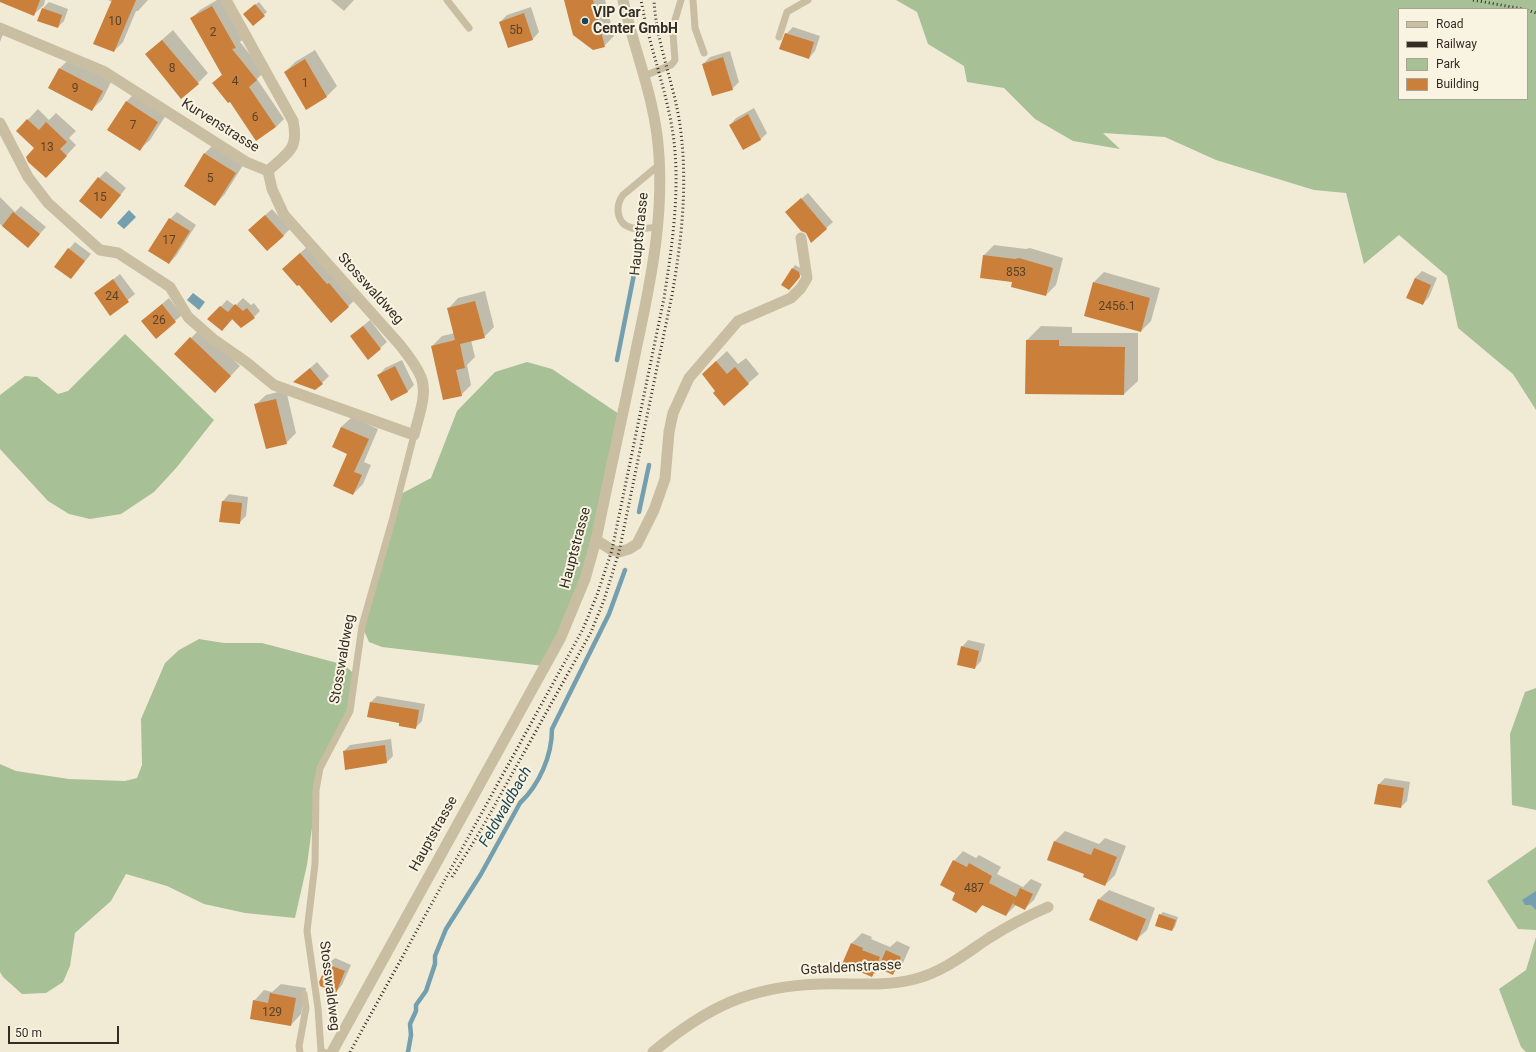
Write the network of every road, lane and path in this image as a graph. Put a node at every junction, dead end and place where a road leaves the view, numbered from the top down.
1 (226, 0) edge
2 (447, 0) edge
3 (623, 0) edge
4 (681, 0) edge
5 (693, 0) edge
6 (808, 0) edge
7 (0, 28) edge
8 (469, 28) dead end
9 (780, 37) dead end
10 (704, 53) dead end
11 (644, 76) junction
12 (0, 123) edge
13 (659, 166) junction
14 (268, 171) junction
15 (657, 227) junction
16 (801, 238) dead end
17 (414, 435) junction
18 (596, 540) junction
19 (1048, 907) dead end
20 (304, 994) dead end
21 (300, 1052) edge
22 (324, 1052) edge
23 (332, 1052) edge
24 (653, 1052) edge

1 - 14 street, Kurvenstrasse
2 - 8 lane
3 - 11 street, Hauptstrasse
4 - 11 lane
5 - 10 lane
6 - 9 lane
7 - 14 street, Kurvenstrasse
11 - 13 street, Hauptstrasse
12 - 17 street
13 - 15 street, Hauptstrasse
13 - 15 lane
14 - 17 street, Stosswaldweg
15 - 18 street, Hauptstrasse
16 - 18 street
17 - 22 lane, Stosswaldweg
18 - 23 street, Hauptstrasse
19 - 24 street, Gstaldenstrasse
20 - 21 lane

